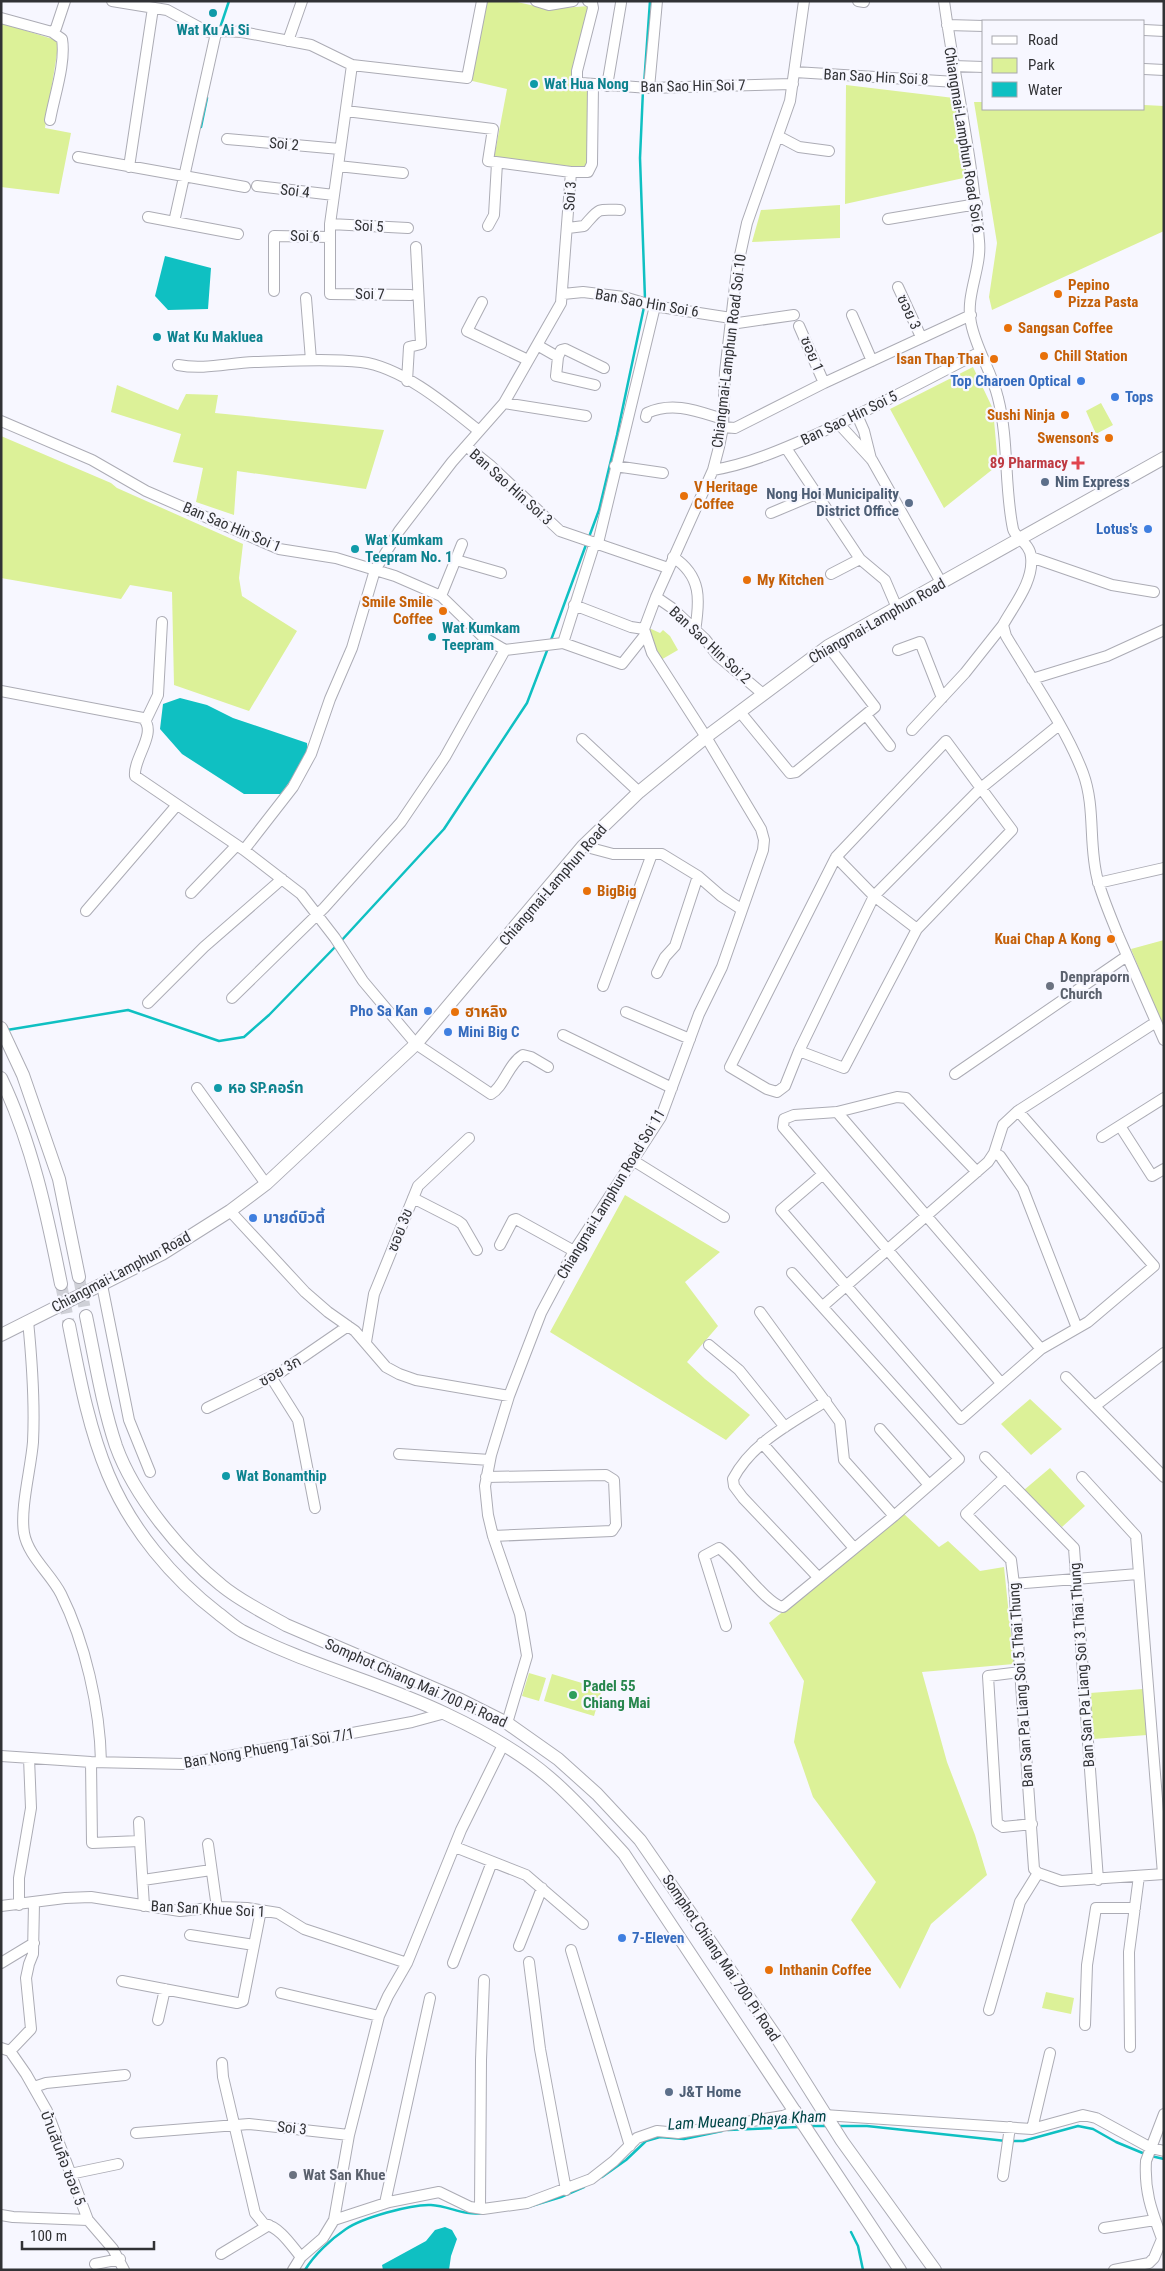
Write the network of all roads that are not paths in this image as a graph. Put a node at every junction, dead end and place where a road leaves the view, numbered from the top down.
1 (65, 1) edge
2 (112, 1) edge
3 (302, 1) edge
4 (482, 1) edge
5 (536, 1) edge
6 (573, 1) edge
7 (588, 1) edge
8 (657, 1) edge
9 (804, 1) edge
10 (944, 1) edge
11 (620, 3) dead end
12 (153, 8) junction
13 (1, 18) edge
14 (947, 24) junction
15 (982, 26) edge
16 (1145, 30) edge
17 (1164, 31) edge
18 (52, 32) junction
19 (219, 32) junction
20 (288, 41) junction
21 (352, 65) junction
22 (953, 66) junction
23 (982, 67) edge
24 (1145, 69) edge
25 (1164, 70) edge
26 (795, 72) junction
27 (956, 82) junction
28 (793, 84) junction
29 (594, 85) junction
30 (607, 86) junction
31 (649, 88) junction
32 (346, 111) junction
33 (50, 120) dead end
34 (778, 136) junction
35 (227, 139) dead end
36 (340, 149) junction
37 (829, 151) dead end
38 (78, 158) dead end
39 (497, 163) junction
40 (338, 166) junction
41 (129, 167) junction
42 (572, 172) junction
43 (403, 174) dead end
44 (184, 176) junction
45 (245, 186) dead end
46 (257, 186) dead end
47 (334, 195) junction
48 (977, 204) junction
49 (620, 210) dead end
50 (148, 218) dead end
51 (888, 219) dead end
52 (174, 222) junction
53 (330, 224) junction
54 (488, 226) dead end
55 (408, 228) dead end
56 (568, 228) junction
57 (238, 234) dead end
58 (330, 237) junction
59 (416, 247) dead end
60 (898, 287) dead end
61 (274, 291) dead end
62 (563, 294) junction
63 (411, 295) dead end
64 (306, 298) dead end
65 (482, 302) dead end
66 (654, 306) junction
67 (794, 315) dead end
68 (852, 315) dead end
69 (971, 315) junction
70 (731, 321) junction
71 (799, 326) dead end
72 (921, 337) junction
73 (537, 344) junction
74 (980, 352) junction
75 (558, 357) junction
76 (311, 360) junction
77 (528, 360) junction
78 (872, 361) junction
79 (178, 365) dead end
80 (604, 368) dead end
81 (407, 381) junction
82 (824, 383) junction
83 (596, 385) dead end
84 (504, 403) junction
85 (857, 415) junction
86 (586, 416) dead end
87 (646, 417) dead end
88 (1, 421) edge
89 (723, 423) junction
90 (839, 424) junction
91 (479, 431) junction
92 (466, 446) junction
93 (786, 448) junction
94 (1164, 458) edge
95 (872, 460) junction
96 (615, 466) junction
97 (713, 470) junction
98 (663, 473) dead end
99 (816, 494) junction
100 (771, 513) dead end
101 (1021, 538) junction
102 (596, 542) junction
103 (462, 544) dead end
104 (673, 557) junction
105 (1031, 557) junction
106 (860, 559) junction
107 (456, 560) junction
108 (668, 568) junction
109 (375, 570) junction
110 (501, 573) dead end
111 (831, 574) dead end
112 (942, 584) junction
113 (1154, 592) dead end
114 (441, 596) junction
115 (656, 597) junction
116 (574, 605) junction
117 (897, 608) junction
118 (162, 622) dead end
119 (1003, 625) junction
120 (1164, 630) edge
121 (695, 631) junction
122 (645, 632) junction
123 (563, 643) junction
124 (828, 646) junction
125 (505, 650) junction
126 (898, 650) dead end
127 (1032, 679) junction
128 (1, 691) edge
129 (763, 694) junction
130 (942, 698) junction
131 (740, 712) junction
132 (866, 715) junction
133 (146, 720) junction
134 (1058, 725) junction
135 (912, 730) dead end
136 (706, 737) junction
137 (582, 739) dead end
138 (890, 746) dead end
139 (981, 788) junction
140 (639, 792) junction
141 (177, 804) junction
142 (583, 846) junction
143 (241, 848) junction
144 (652, 854) junction
145 (836, 857) junction
146 (1164, 868) edge
147 (698, 876) junction
148 (282, 879) junction
149 (1098, 883) junction
150 (191, 893) dead end
151 (874, 896) junction
152 (741, 909) junction
153 (86, 911) dead end
154 (318, 914) junction
155 (917, 929) junction
156 (1128, 956) junction
157 (657, 973) dead end
158 (603, 986) dead end
159 (232, 998) dead end
160 (148, 1003) dead end
161 (626, 1012) dead end
162 (1156, 1022) junction
163 (1, 1028) edge
164 (563, 1035) dead end
165 (690, 1039) junction
166 (1164, 1040) edge
167 (416, 1044) junction
168 (799, 1051) junction
169 (548, 1067) dead end
170 (955, 1074) dead end
171 (1, 1078) edge
172 (197, 1088) dead end
173 (672, 1088) junction
174 (1164, 1098) edge
175 (1018, 1111) junction
176 (837, 1112) junction
177 (1120, 1126) junction
178 (1102, 1137) dead end
179 (469, 1138) dead end
180 (994, 1153) junction
181 (634, 1161) junction
182 (1164, 1169) edge
183 (977, 1172) junction
184 (822, 1174) junction
185 (266, 1184) junction
186 (412, 1198) junction
187 (230, 1211) junction
188 (926, 1214) junction
189 (724, 1217) dead end
190 (500, 1245) dead end
191 (477, 1250) dead end
192 (886, 1250) junction
193 (574, 1251) junction
194 (792, 1273) dead end
195 (79, 1277) tunnel mouth
196 (61, 1284) tunnel mouth
197 (102, 1285) junction
198 (846, 1286) junction
199 (823, 1306) junction
200 (760, 1312) dead end
201 (86, 1316) tunnel mouth
202 (28, 1321) junction
203 (68, 1325) tunnel mouth
204 (348, 1326) junction
205 (1077, 1328) junction
206 (1, 1335) edge
207 (366, 1342) junction
208 (709, 1345) dead end
209 (1041, 1348) junction
210 (1164, 1353) edge
211 (271, 1377) junction
212 (1066, 1377) dead end
213 (1001, 1383) junction
214 (510, 1396) junction
215 (826, 1401) junction
216 (1095, 1406) junction
217 (207, 1408) dead end
218 (785, 1428) junction
219 (880, 1429) dead end
220 (762, 1443) junction
221 (400, 1454) dead end
222 (985, 1457) dead end
223 (490, 1460) junction
224 (150, 1472) dead end
225 (486, 1477) junction
226 (1005, 1477) junction
227 (1082, 1477) dead end
228 (1164, 1477) edge
229 (929, 1485) junction
230 (316, 1508) dead end
231 (894, 1516) junction
232 (493, 1536) junction
233 (854, 1548) junction
234 (1138, 1574) junction
235 (818, 1578) junction
236 (1076, 1579) junction
237 (1014, 1584) junction
238 (726, 1626) dead end
239 (1020, 1672) junction
240 (445, 1713) junction
241 (507, 1723) junction
242 (503, 1745) junction
243 (1, 1756) edge
244 (29, 1758) junction
245 (96, 1762) junction
246 (139, 1822) dead end
247 (1032, 1824) junction
248 (140, 1841) junction
249 (208, 1844) dead end
250 (454, 1847) junction
251 (492, 1862) junction
252 (211, 1870) junction
253 (1038, 1873) junction
254 (1163, 1874) edge
255 (1140, 1876) junction
256 (143, 1880) junction
257 (1098, 1880) junction
258 (542, 1888) junction
259 (34, 1903) junction
260 (19, 1905) junction
261 (1, 1906) edge
262 (144, 1906) junction
263 (217, 1908) junction
264 (1135, 1908) junction
265 (261, 1910) junction
266 (583, 1924) dead end
267 (190, 1935) dead end
268 (34, 1943) junction
269 (254, 1945) junction
270 (519, 1946) dead end
271 (571, 1950) dead end
272 (529, 1962) dead end
273 (1, 1963) edge
274 (407, 1963) junction
275 (453, 1963) dead end
276 (484, 1980) dead end
277 (122, 1981) dead end
278 (165, 1989) junction
279 (281, 1993) dead end
280 (430, 1998) dead end
281 (989, 2010) dead end
282 (379, 2016) junction
283 (158, 2020) dead end
284 (1085, 2025) dead end
285 (1130, 2047) dead end
286 (6, 2050) edge
287 (1050, 2053) dead end
288 (222, 2063) dead end
289 (125, 2075) dead end
290 (34, 2088) junction
291 (1164, 2114) edge
292 (799, 2115) junction
293 (827, 2118) junction
294 (234, 2125) junction
295 (1032, 2129) junction
296 (1009, 2131) junction
297 (136, 2133) dead end
298 (349, 2135) junction
299 (630, 2146) junction
300 (1164, 2151) edge
301 (1149, 2154) junction
302 (118, 2164) dead end
303 (70, 2174) junction
304 (1004, 2176) dead end
305 (566, 2190) junction
306 (385, 2203) junction
307 (480, 2208) junction
308 (1, 2214) edge
309 (88, 2220) junction
310 (334, 2220) junction
311 (1155, 2220) junction
312 (269, 2225) junction
313 (1104, 2228) dead end
314 (1163, 2242) edge
315 (221, 2254) dead end
316 (301, 2257) junction
317 (120, 2260) junction
318 (95, 2264) dead end
319 (124, 2270) edge
320 (293, 2270) edge
321 (900, 2270) edge
322 (935, 2270) edge
323 (1114, 2270) edge

1 - 18 street
2 - 12 street
3 - 20 street
4 - 21 street
5 - 6 street
7 - 29 street
8 - 31 street
9 - 26 street, Chiangmai-Lamphun Road Soi 10
10 - 14 street, Chiangmai-Lamphun Road Soi 6
11 - 30 street
12 - 19 street
12 - 41 street
13 - 18 street
14 - 15 street
14 - 22 street, Chiangmai-Lamphun Road Soi 6
16 - 17 street
18 - 33 street
19 - 20 street
19 - 44 street
20 - 21 street
21 - 32 street
22 - 23 street
22 - 27 street, Chiangmai-Lamphun Road Soi 6
24 - 25 street
26 - 27 street, Ban Sao Hin Soi 8
26 - 28 street, Chiangmai-Lamphun Road Soi 10
27 - 48 street, Chiangmai-Lamphun Road Soi 6
28 - 31 street, Ban Sao Hin Soi 7
28 - 34 street, Chiangmai-Lamphun Road Soi 10
29 - 30 street, Ban Sao Hin Soi 7
29 - 42 street, Soi 3
30 - 31 street, Ban Sao Hin Soi 7
32 - 36 street
32 - 39 street
34 - 37 street
34 - 70 street, Chiangmai-Lamphun Road Soi 10
35 - 36 street, Soi 2
36 - 40 street
38 - 41 street
39 - 42 street
39 - 54 street
40 - 43 street
40 - 47 street
41 - 44 street
42 - 56 street, Soi 3
44 - 45 street
44 - 52 street
46 - 47 street, Soi 4
47 - 53 street
48 - 51 street
48 - 69 street, Chiangmai-Lamphun Road Soi 6
49 - 56 street
50 - 52 street
52 - 57 street
53 - 55 street, Soi 5
53 - 58 street
56 - 62 street, Soi 3
58 - 61 street, Soi 6
58 - 63 street, Soi 7
59 - 81 street
60 - 72 street, ซอย 3
62 - 66 street, Ban Sao Hin Soi 6
62 - 73 street, Soi 3
64 - 76 street
65 - 77 street
66 - 70 street, Ban Sao Hin Soi 6
66 - 96 street
67 - 70 street, Ban Sao Hin Soi 6
68 - 78 street
69 - 72 street
69 - 74 street, Chiangmai-Lamphun Road Soi 6
70 - 89 street, Chiangmai-Lamphun Road Soi 10
71 - 82 street, ซอย 1
72 - 78 street
73 - 75 street
73 - 77 street, Soi 3
74 - 85 street, Ban Sao Hin Soi 5
74 - 101 street, Chiangmai-Lamphun Road Soi 6
75 - 80 street
75 - 83 street
76 - 79 street
76 - 81 street
77 - 84 street, Soi 3
78 - 82 street
81 - 91 street
82 - 89 street
84 - 86 street
84 - 91 street, Soi 3
85 - 90 street, Ban Sao Hin Soi 5
85 - 95 street
87 - 89 street
88 - 109 street, Ban Sao Hin Soi 1
89 - 97 street, Chiangmai-Lamphun Road Soi 10
90 - 93 street, Ban Sao Hin Soi 5
90 - 95 street
91 - 92 street, Soi 3
92 - 102 street, Ban Sao Hin Soi 3
92 - 109 street, Soi 3
93 - 97 street, Ban Sao Hin Soi 5
93 - 99 street
94 - 101 main road, Chiangmai-Lamphun Road
95 - 112 street
96 - 98 street
96 - 102 street
97 - 104 street, Chiangmai-Lamphun Road Soi 10
99 - 100 street
99 - 106 street
101 - 105 street, Chiangmai-Lamphun Road Soi 6
101 - 112 main road, Chiangmai-Lamphun Road
102 - 108 street, Ban Sao Hin Soi 3
102 - 116 street
103 - 107 street
104 - 108 street, Chiangmai-Lamphun Road Soi 10
104 - 121 street
105 - 113 street
105 - 119 street
106 - 111 street
106 - 117 street
107 - 110 street
107 - 114 street
108 - 115 street, Chiangmai-Lamphun Road Soi 10
109 - 114 street, Ban Sao Hin Soi 1
109 - 143 street, Soi 3
112 - 117 main road, Chiangmai-Lamphun Road
114 - 125 street, Ban Sao Hin Soi 1
115 - 121 street, Ban Sao Hin Soi 2
115 - 122 street, Chiangmai-Lamphun Road Soi 10
116 - 122 street
116 - 123 street
117 - 124 main road, Chiangmai-Lamphun Road
118 - 133 street
119 - 127 street
119 - 130 street
120 - 127 street
121 - 129 street, Ban Sao Hin Soi 2
122 - 123 street
122 - 136 street
123 - 125 street
124 - 129 main road, Chiangmai-Lamphun Road
124 - 132 street
125 - 154 street
126 - 130 street
127 - 134 street
128 - 133 street
129 - 131 main road, Chiangmai-Lamphun Road
130 - 135 street
131 - 132 street
131 - 136 main road, Chiangmai-Lamphun Road
132 - 138 street
133 - 141 street
134 - 139 street
134 - 149 street
136 - 140 main road, Chiangmai-Lamphun Road
136 - 152 street, Chiangmai-Lamphun Road Soi 11
137 - 140 street
139 - 145 street
139 - 151 street
139 - 155 street
140 - 142 main road, Chiangmai-Lamphun Road
141 - 143 street
141 - 153 street
142 - 144 street
142 - 167 main road, Chiangmai-Lamphun Road
143 - 148 street
143 - 150 street, Soi 3
144 - 147 street
144 - 158 street
145 - 151 street
145 - 168 street
146 - 149 street
147 - 152 street
147 - 157 street
148 - 154 street
148 - 160 street
149 - 156 street
151 - 155 street
151 - 168 street
152 - 165 street, Chiangmai-Lamphun Road Soi 11
154 - 159 street
154 - 167 street
155 - 168 street
156 - 162 street
156 - 170 street
161 - 165 street
162 - 166 street
162 - 175 street
163 - 195 main road
164 - 173 street
165 - 173 street, Chiangmai-Lamphun Road Soi 11
167 - 169 street
167 - 185 main road, Chiangmai-Lamphun Road
171 - 196 main road
172 - 185 street
173 - 181 street, Chiangmai-Lamphun Road Soi 11
174 - 177 street
175 - 180 street
175 - 205 street
176 - 183 street
176 - 184 street
176 - 188 street
177 - 178 street
177 - 182 street
179 - 186 street, ซอย 3ข
180 - 183 street
180 - 205 street
181 - 189 street
181 - 193 street, Chiangmai-Lamphun Road Soi 11
183 - 188 street
184 - 192 street
184 - 198 street
185 - 187 main road, Chiangmai-Lamphun Road
186 - 191 street
186 - 207 street, ซอย 3ข
187 - 197 main road, Chiangmai-Lamphun Road
187 - 204 street
188 - 192 street
188 - 209 street
190 - 193 street
192 - 198 street
192 - 213 street
193 - 214 street, Chiangmai-Lamphun Road Soi 11
194 - 199 street
197 - 202 main road, Chiangmai-Lamphun Road
197 - 224 street
198 - 199 street
198 - 213 street
199 - 229 street
200 - 215 street
201 - 241 main road, Somphot Chiang Mai 700 Pi Road
202 - 206 main road, Chiangmai-Lamphun Road
202 - 245 street
203 - 240 main road, Somphot Chiang Mai 700 Pi Road
204 - 207 street
204 - 211 street, ซอย 3ก
205 - 209 street
207 - 214 street
208 - 218 street
209 - 213 street
210 - 216 street
211 - 217 street, ซอย 3ก
211 - 230 street
212 - 216 street
214 - 223 street, Chiangmai-Lamphun Road Soi 11
215 - 218 street
215 - 231 street
216 - 228 street
218 - 220 street
219 - 229 street
220 - 233 street
220 - 235 street
221 - 223 street
222 - 226 street, Ban San Pa Liang Soi 3 Thai Thung
223 - 225 street, Chiangmai-Lamphun Road Soi 11
225 - 232 street, Chiangmai-Lamphun Road Soi 11
225 - 232 street
226 - 236 street, Ban San Pa Liang Soi 3 Thai Thung
226 - 237 street, Ban San Pa Liang Soi 5 Thai Thung
227 - 234 street
229 - 231 street
231 - 233 street
232 - 241 street, Chiangmai-Lamphun Road Soi 11
233 - 235 street
234 - 236 street
234 - 254 street
235 - 238 street
236 - 237 street
236 - 257 street, Ban San Pa Liang Soi 3 Thai Thung
237 - 239 street, Ban San Pa Liang Soi 5 Thai Thung
239 - 247 street, Ban San Pa Liang Soi 5 Thai Thung
239 - 247 street
240 - 242 main road, Somphot Chiang Mai 700 Pi Road
240 - 245 street, Ban Nong Phueng Tai Soi 7/1
241 - 293 main road, Somphot Chiang Mai 700 Pi Road
242 - 250 street
242 - 292 main road, Somphot Chiang Mai 700 Pi Road
243 - 244 street, Ban Nong Phueng Tai Soi 7/1
244 - 245 street, Ban Nong Phueng Tai Soi 7/1
244 - 260 street
245 - 248 street
246 - 248 street
247 - 253 street, Ban San Pa Liang Soi 5 Thai Thung
248 - 256 street
249 - 252 street
250 - 251 street
250 - 274 street
251 - 258 street
251 - 275 street
252 - 256 street
252 - 263 street
253 - 257 street
253 - 281 street
254 - 255 street
255 - 257 street
255 - 264 street
256 - 262 street
258 - 266 street
258 - 270 street
259 - 260 street, Ban San Khue Soi 1
259 - 262 street, Ban San Khue Soi 1
259 - 268 street
260 - 261 street, Ban San Khue Soi 1
262 - 263 street, Ban San Khue Soi 1
263 - 265 street, Ban San Khue Soi 1
264 - 284 street
264 - 285 street
265 - 269 street
265 - 274 street, Ban San Khue Soi 1
267 - 269 street
268 - 273 street
268 - 286 street
269 - 278 street
271 - 299 street
272 - 305 street
274 - 282 street
276 - 307 street
277 - 278 street
278 - 283 street
279 - 282 street
280 - 306 street
282 - 298 street
286 - 290 street, บ้านสันคือ ซอย 5
287 - 295 street
288 - 294 street
289 - 290 street
290 - 303 street, บ้านสันคือ ซอย 5
291 - 301 street
292 - 299 street
292 - 321 main road, Somphot Chiang Mai 700 Pi Road
293 - 296 street
293 - 322 main road, Somphot Chiang Mai 700 Pi Road
294 - 297 street, Soi 3
294 - 298 street, Soi 3
294 - 312 street
295 - 296 street
295 - 301 street
296 - 304 street
298 - 310 street
299 - 305 street
300 - 301 street
301 - 311 street
302 - 303 street
303 - 309 street, บ้านสันคือ ซอย 5
305 - 307 street
306 - 307 street
306 - 310 street
308 - 309 street
309 - 317 street, บ้านสันคือ ซอย 5
310 - 316 street
311 - 313 street
311 - 314 street
312 - 315 street
312 - 316 street
314 - 323 street
316 - 320 street
317 - 318 street
317 - 319 street, บ้านสันคือ ซอย 5

